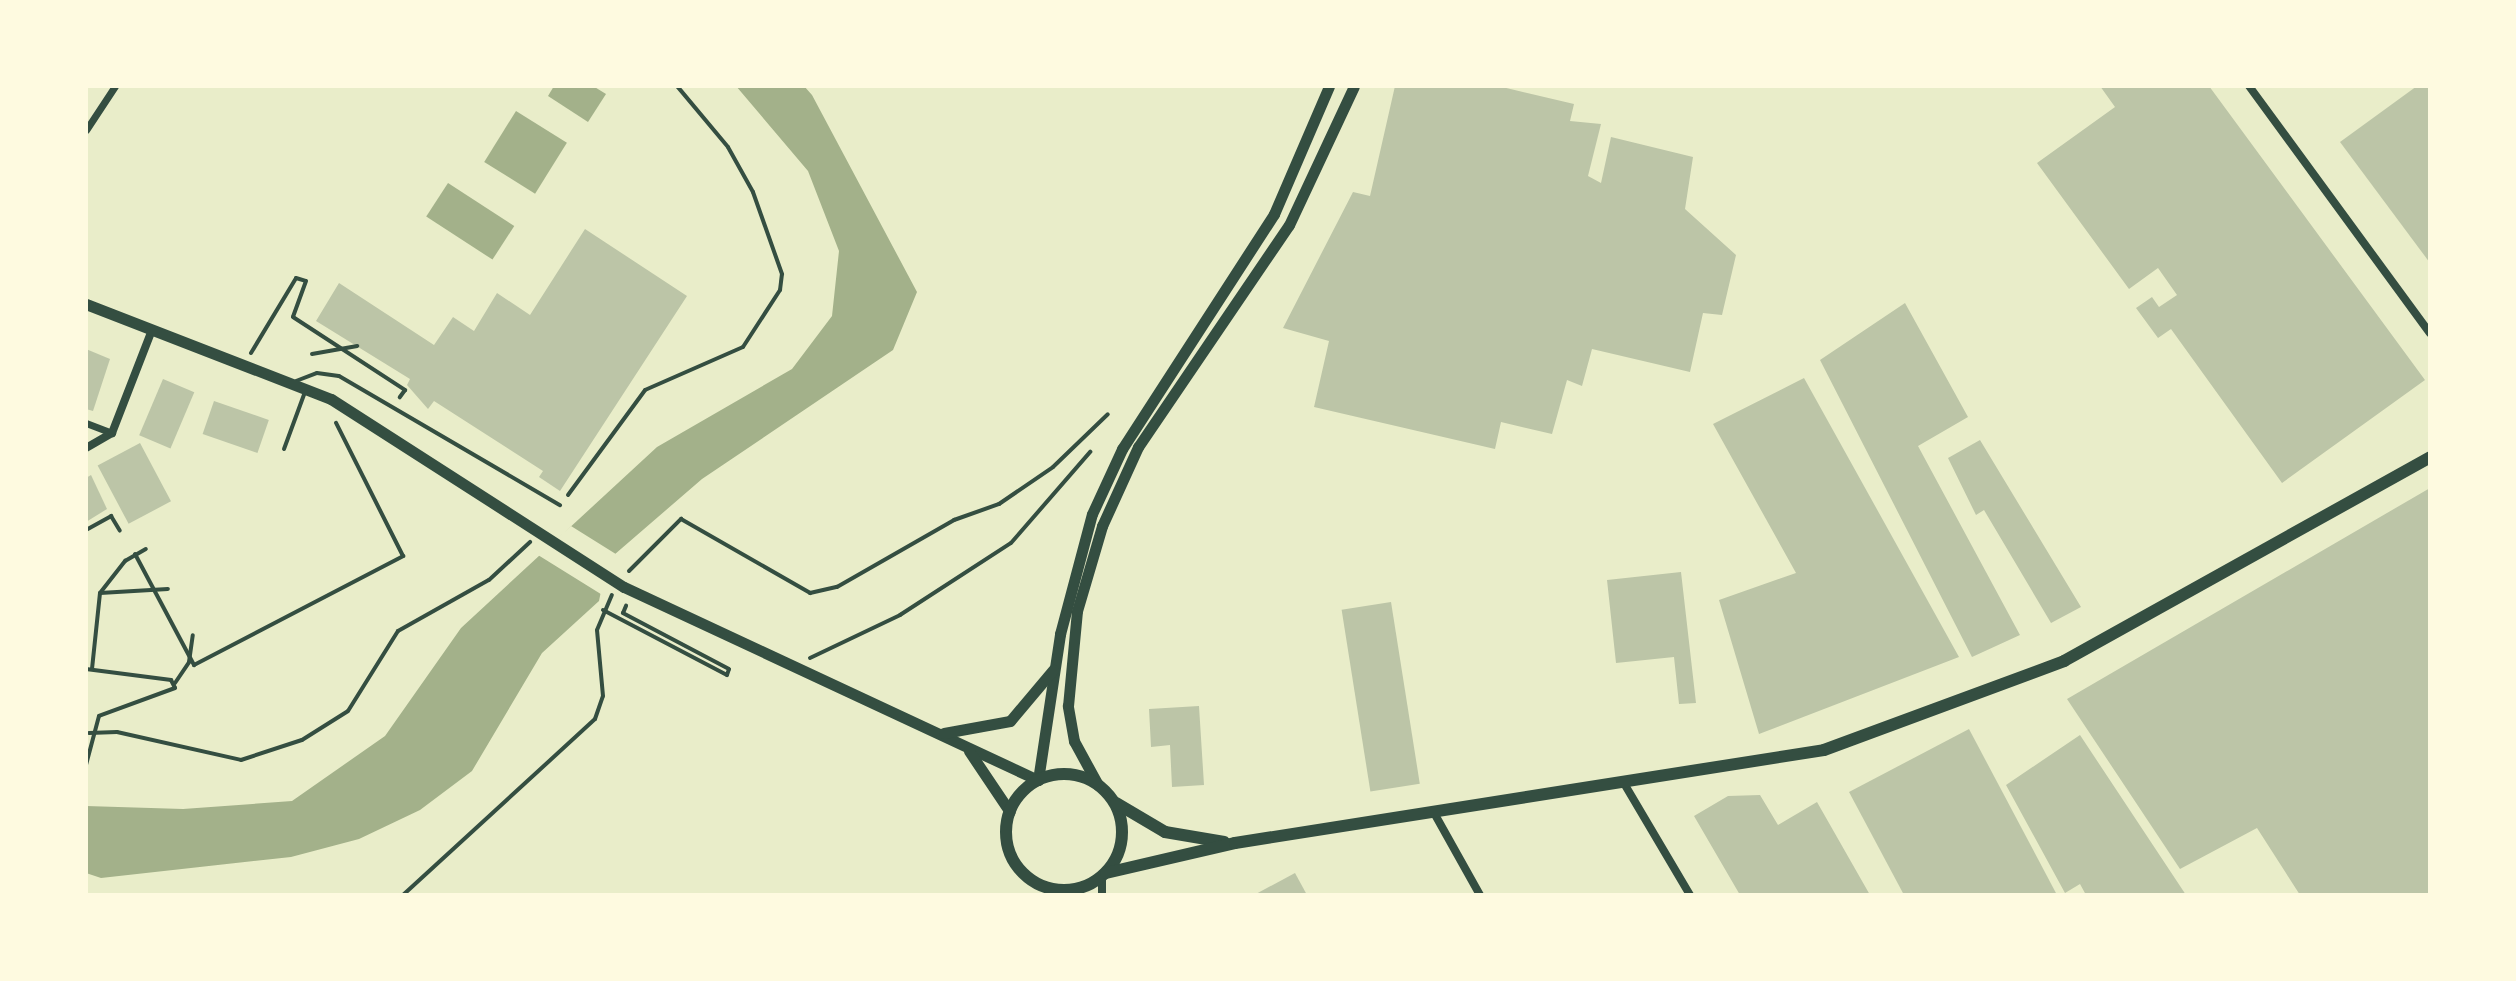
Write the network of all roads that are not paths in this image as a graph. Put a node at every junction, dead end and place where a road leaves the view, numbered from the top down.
1 (115, 86) edge
2 (1329, 86) edge
3 (1354, 86) edge
4 (2249, 86) edge
5 (86, 130) edge
6 (86, 304) edge
7 (152, 330) junction
8 (2430, 333) edge
9 (292, 384) junction
10 (306, 389) junction
11 (86, 423) edge
12 (112, 433) junction
13 (86, 448) edge
14 (284, 449) dead end
15 (2430, 457) edge
16 (560, 505) dead end
17 (1056, 667) junction
18 (938, 733) junction
19 (960, 742) junction
20 (1038, 780) junction
21 (1098, 785) junction
22 (1625, 785) junction
23 (1113, 801) junction
24 (1433, 811) junction
25 (1010, 812) junction
26 (1235, 843) junction
27 (1104, 875) junction
28 (1048, 891) edge
29 (1085, 891) edge
30 (1102, 895) edge
31 (1480, 895) edge
32 (1690, 895) edge

1 - 5 street
2 - 17 street
3 - 21 street
4 - 8 street
6 - 7 street
7 - 9 street
7 - 12 street
9 - 10 street
9 - 16 lane
10 - 14 lane
10 - 18 street
11 - 12 street
12 - 13 street
15 - 22 main road
17 - 18 street
17 - 20 street
18 - 19 street
19 - 20 street
19 - 25 street
20 - 21 main road
20 - 25 main road
21 - 23 main road
22 - 24 main road
22 - 32 street
23 - 26 main road
23 - 27 main road
24 - 26 main road
24 - 31 street
25 - 28 main road
26 - 27 main road
27 - 29 main road
27 - 30 street
28 - 29 main road

